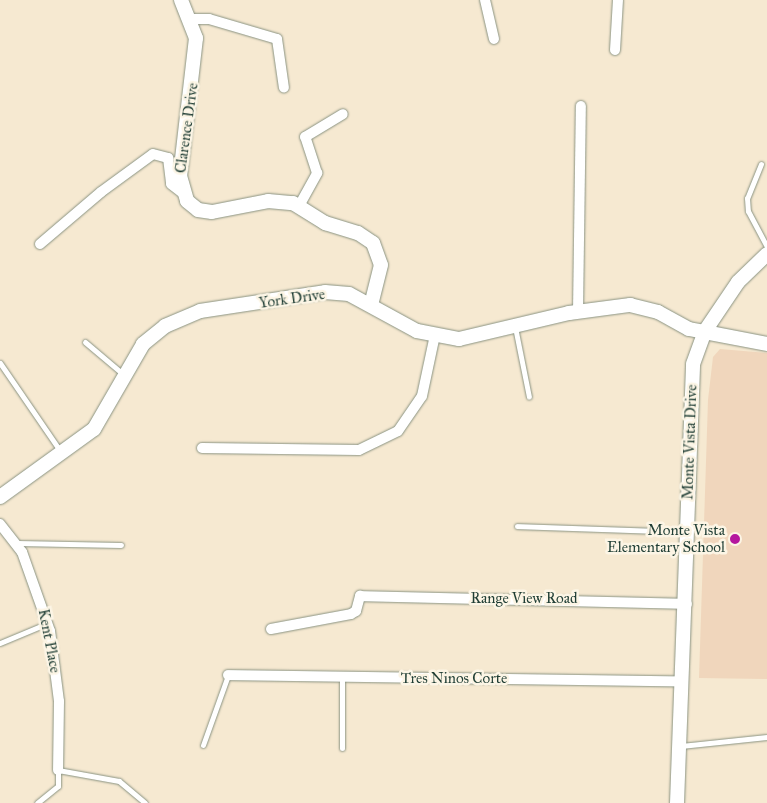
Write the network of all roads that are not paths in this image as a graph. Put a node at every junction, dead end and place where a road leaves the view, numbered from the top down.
1 (181, 0) edge
2 (486, 0) edge
3 (618, 0) edge
4 (191, 19) junction
5 (494, 39) dead end
6 (615, 50) dead end
7 (284, 88) dead end
8 (581, 106) dead end
9 (343, 114) dead end
10 (761, 164) dead end
11 (184, 194) junction
12 (299, 206) junction
13 (40, 244) dead end
14 (767, 246) edge
15 (767, 254) edge
16 (371, 305) junction
17 (578, 312) junction
18 (515, 327) junction
19 (706, 331) junction
20 (435, 335) junction
21 (86, 342) dead end
22 (767, 344) edge
23 (0, 363) edge
24 (125, 375) junction
25 (529, 397) dead end
26 (202, 448) dead end
27 (63, 455) junction
28 (2, 493) edge
29 (0, 524) edge
30 (517, 526) dead end
31 (688, 531) junction
32 (17, 543) junction
33 (121, 545) dead end
34 (687, 604) junction
35 (48, 623) junction
36 (271, 629) dead end
37 (0, 643) edge
38 (228, 674) joint
39 (342, 678) junction
40 (680, 681) junction
41 (766, 737) edge
42 (203, 745) dead end
43 (678, 746) junction
44 (342, 748) dead end
45 (58, 770) junction
46 (43, 800) edge
47 (37, 803) edge
48 (145, 803) edge
49 (677, 803) edge

1 - 4 street, Clarence Drive
2 - 5 street
3 - 6 street
4 - 7 street
4 - 11 street, Clarence Drive
8 - 17 street
9 - 12 street
10 - 14 lane
11 - 12 street, Clarence Drive
11 - 13 street
12 - 16 street, Clarence Drive
15 - 19 street, Monte Vista Drive
16 - 20 street, York Drive
16 - 24 street, York Drive
17 - 18 street, York Drive
17 - 19 street, York Drive
18 - 20 street, York Drive
18 - 25 lane
19 - 22 street, York Drive
19 - 31 street, Monte Vista Drive
20 - 26 street
21 - 24 lane
23 - 27 lane
24 - 27 street, York Drive
27 - 28 street, York Drive
29 - 32 street, Kent Place
30 - 31 lane
31 - 34 street, Monte Vista Drive
32 - 33 lane
32 - 35 street, Kent Place
34 - 36 street, Range View Road
34 - 40 street, Monte Vista Drive
35 - 37 lane
35 - 45 street, Kent Place
38 - 39 street, Tres Ninos Corte
38 - 42 lane
39 - 40 street, Tres Ninos Corte
39 - 44 lane
40 - 43 street, Monte Vista Drive
41 - 43 lane
43 - 49 street, Monte Vista Drive
45 - 46 lane
45 - 48 lane
46 - 47 lane

